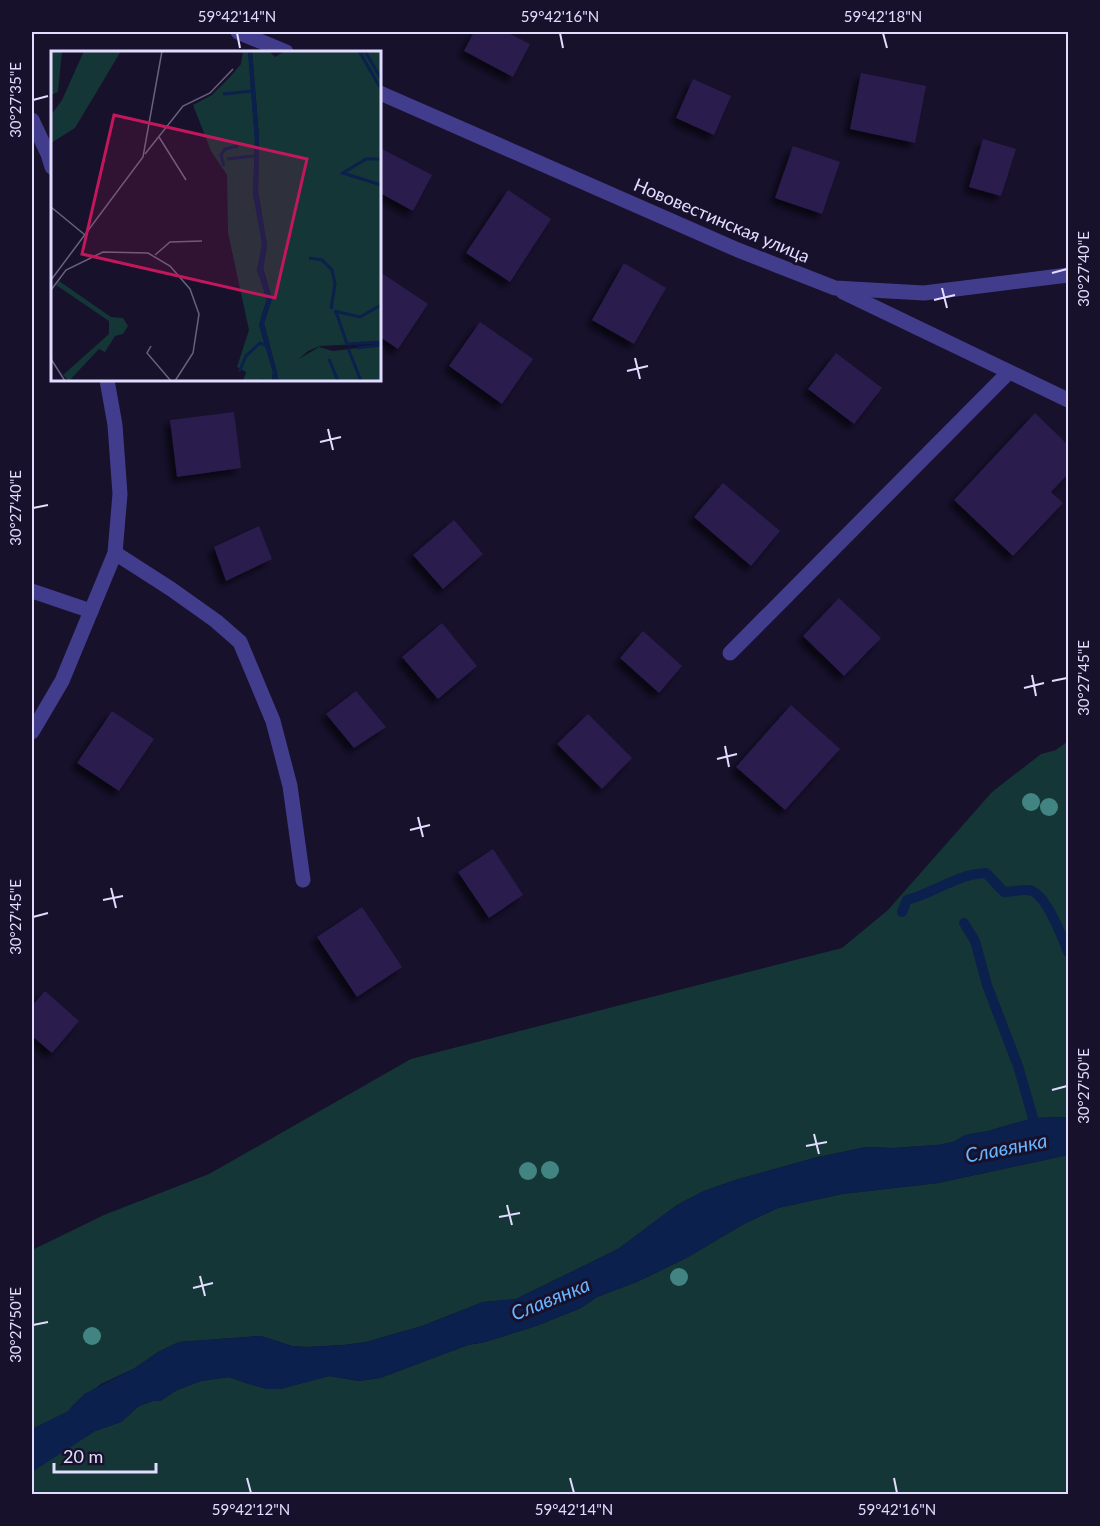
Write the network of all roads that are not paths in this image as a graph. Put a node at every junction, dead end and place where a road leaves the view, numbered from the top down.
1 (238, 32) edge
2 (284, 51) edge
3 (381, 93) edge
4 (32, 120) edge
5 (51, 164) edge
6 (1068, 275) edge
7 (835, 288) junction
8 (1009, 372) junction
9 (107, 381) edge
10 (1068, 400) edge
11 (115, 553) junction
12 (32, 591) edge
13 (91, 612) junction
14 (730, 653) dead end
15 (32, 732) edge
16 (303, 880) dead end

1 - 2 street
3 - 7 street, Нововестинская улица
4 - 5 street
6 - 7 street, Нововестинская улица
7 - 8 street
8 - 10 street
8 - 14 street
9 - 11 street
11 - 13 street
11 - 16 street
12 - 13 street
13 - 15 street

